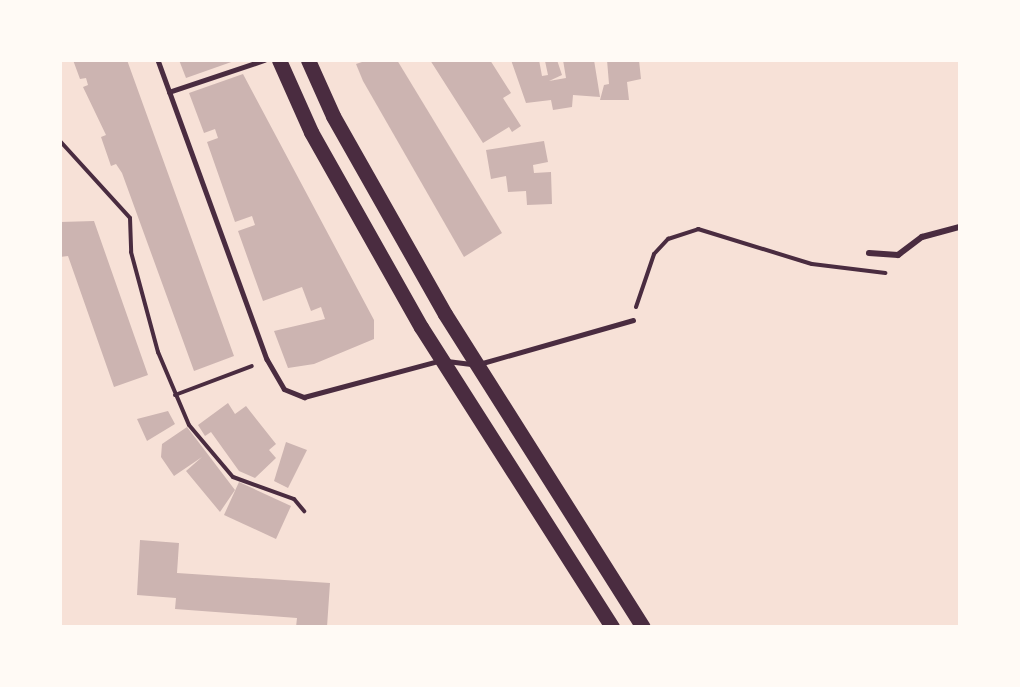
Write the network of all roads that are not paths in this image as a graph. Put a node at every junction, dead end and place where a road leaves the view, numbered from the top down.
1 (158, 60) edge
2 (264, 60) edge
3 (279, 60) edge
4 (308, 60) edge
5 (169, 92) junction
6 (960, 227) edge
7 (869, 253) dead end
8 (633, 320) road end
9 (442, 361) junction
10 (476, 365) junction
11 (612, 627) edge
12 (643, 627) edge

1 - 5 lane
2 - 5 lane
3 - 9 main road
4 - 10 main road
5 - 9 lane
6 - 7 street
8 - 10 lane
9 - 10 lane
9 - 11 main road
10 - 12 main road

